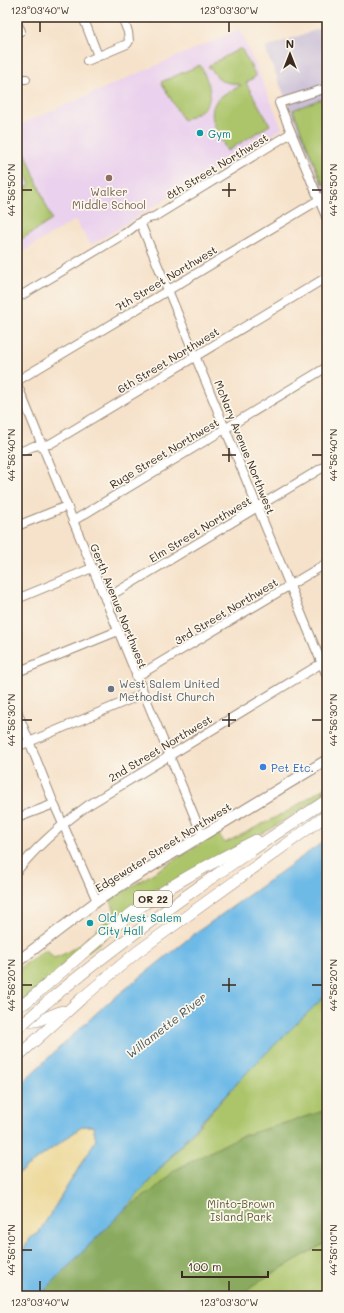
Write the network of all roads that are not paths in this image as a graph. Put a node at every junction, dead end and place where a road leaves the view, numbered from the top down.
1 (83, 17) edge
2 (122, 17) edge
3 (17, 23) edge
4 (21, 31) dead end
5 (98, 56) junction
6 (87, 60) dead end
7 (17, 79) edge
8 (26, 79) dead end
9 (327, 88) edge
10 (291, 133) junction
11 (327, 195) edge
12 (318, 198) junction
13 (154, 217) junction
14 (327, 219) edge
15 (142, 227) junction
16 (129, 231) junction
17 (327, 277) edge
18 (169, 290) junction
19 (17, 298) edge
20 (196, 356) junction
21 (327, 367) edge
22 (17, 382) edge
23 (226, 428) junction
24 (42, 445) junction
25 (17, 453) edge
26 (327, 465) edge
27 (67, 506) junction
28 (258, 507) junction
29 (73, 521) junction
30 (17, 526) edge
31 (327, 563) edge
32 (92, 568) junction
33 (290, 585) junction
34 (17, 599) edge
35 (105, 599) junction
36 (118, 631) junction
37 (324, 661) edge
38 (17, 672) edge
39 (327, 676) edge
40 (136, 677) junction
41 (144, 694) junction
42 (17, 711) edge
43 (29, 742) junction
44 (17, 746) edge
45 (169, 756) junction
46 (327, 760) edge
47 (327, 800) edge
48 (54, 804) junction
49 (327, 815) edge
50 (17, 818) edge
51 (64, 823) junction
52 (289, 825) junction
53 (202, 835) junction
54 (17, 872) edge
55 (97, 901) junction
56 (17, 962) edge
57 (81, 998) junction
58 (17, 1006) edge
59 (17, 1022) edge
60 (17, 1029) edge
61 (17, 1057) edge

1 - 5 street
2 - 5 street
3 - 4 street
5 - 6 street
7 - 8 street
9 - 10 street
10 - 12 street
10 - 13 street, 8th Street Northwest
11 - 12 street, 7th Street Northwest
12 - 14 street
12 - 18 street, 7th Street Northwest
13 - 15 street, 8th Street Northwest
13 - 16 street, 8th Street Northwest
15 - 16 street, 8th Street Northwest
15 - 18 street, McNary Avenue Northwest
16 - 19 street, 8th Street Northwest
17 - 20 street, 6th Street Northwest
18 - 20 street, McNary Avenue Northwest
18 - 22 street, 7th Street Northwest
20 - 23 street, McNary Avenue Northwest
20 - 24 street, 6th Street Northwest
21 - 23 street, Ruge Street Northwest
22 - 24 street, Gerth Avenue Northwest
23 - 28 street, McNary Avenue Northwest
23 - 29 street, Ruge Street Northwest
24 - 25 street, 6th Street Northwest
24 - 27 street, Gerth Avenue Northwest
26 - 28 street, Elm Street Northwest
27 - 29 street, Gerth Avenue Northwest
27 - 30 street
28 - 33 street, McNary Avenue Northwest
28 - 35 street, Elm Street Northwest
29 - 32 street, Gerth Avenue Northwest
31 - 33 street, 3rd Street Northwest
32 - 34 street
32 - 35 street, Gerth Avenue Northwest
33 - 37 street, McNary Avenue Northwest
33 - 40 street, 3rd Street Northwest
35 - 36 street, Gerth Avenue Northwest
36 - 38 street
36 - 40 street, Gerth Avenue Northwest
37 - 39 street, McNary Avenue Northwest
37 - 45 street, 2nd Street Northwest
40 - 41 street, Gerth Avenue Northwest
41 - 43 street
41 - 45 street, Gerth Avenue Northwest
42 - 43 street
43 - 44 street
43 - 48 street
45 - 51 street, 2nd Street Northwest
45 - 53 street, Gerth Avenue Northwest
46 - 53 main road, Edgewater Street Northwest
47 - 52 highway, OR 22
48 - 50 street
48 - 51 street
49 - 57 highway, OR 22
51 - 54 street, 2nd Street Northwest
51 - 55 street
52 - 58 highway, OR 22
52 - 60 highway, OR 22, bridge
53 - 55 main road, Edgewater Street Northwest
55 - 56 main road, Edgewater Street Northwest
57 - 59 highway, OR 22
57 - 61 highway, OR 22

